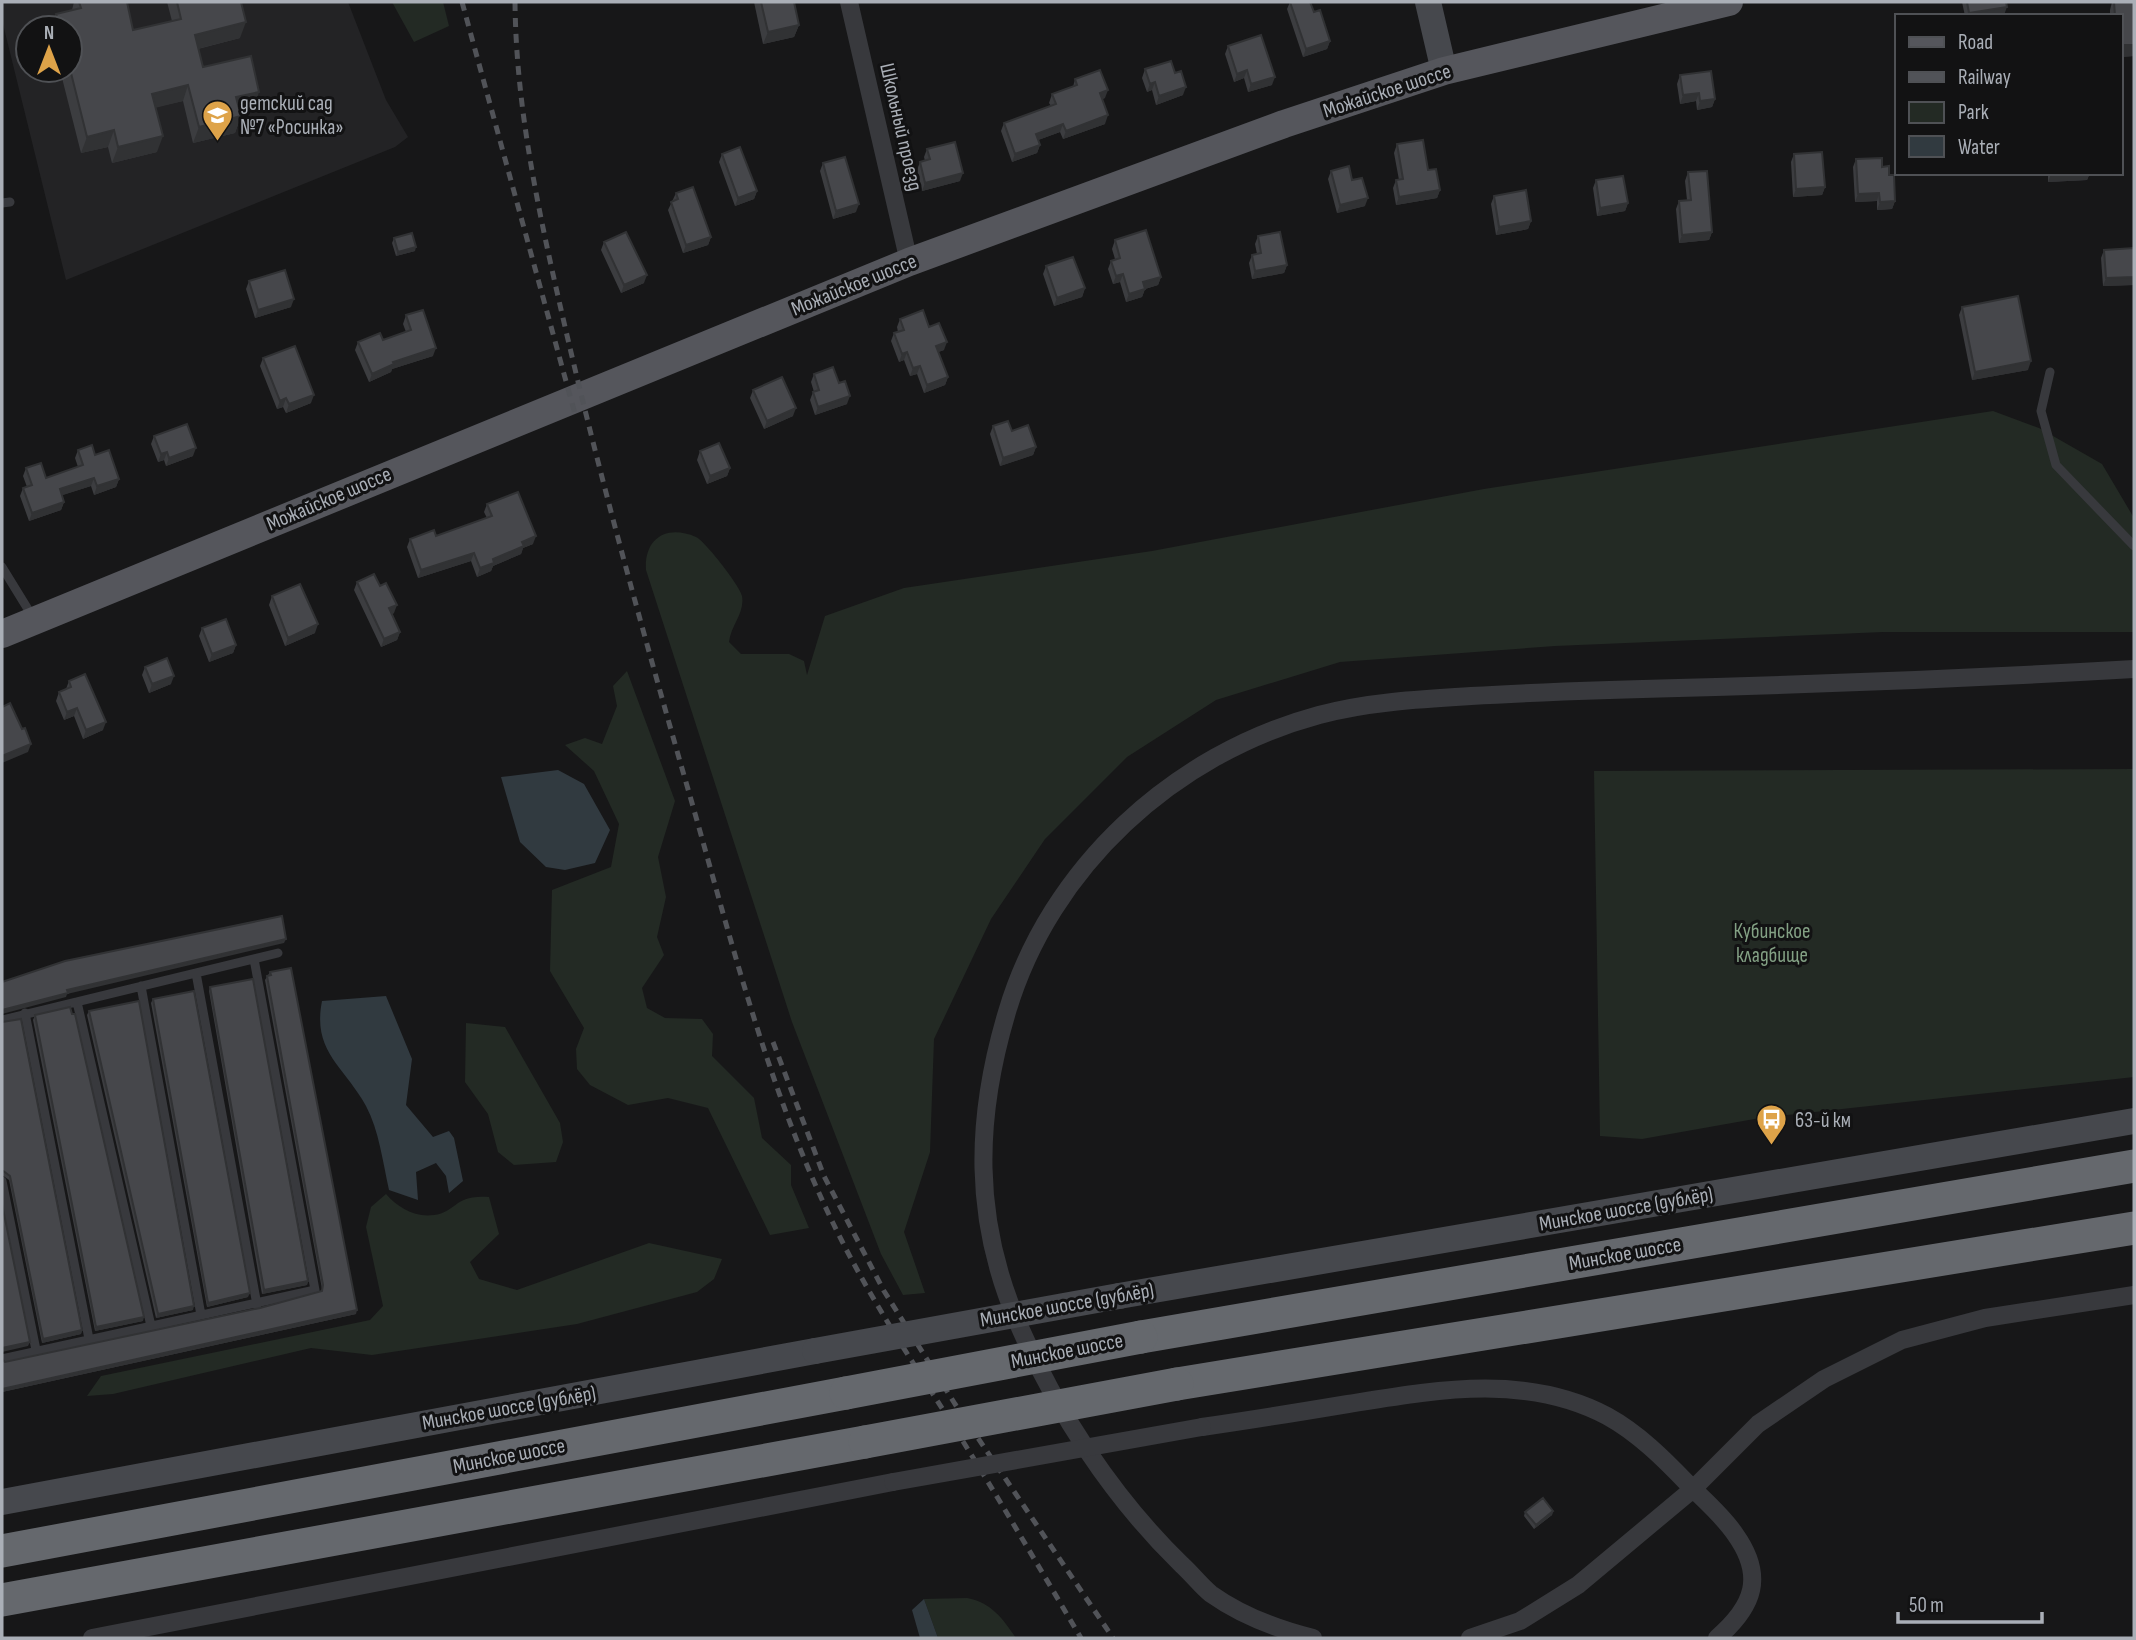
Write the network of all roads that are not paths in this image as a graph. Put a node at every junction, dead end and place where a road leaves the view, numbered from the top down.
1 (849, 2) edge
2 (1428, 2) edge
3 (1729, 2) edge
4 (1444, 71) junction
5 (909, 262) junction
6 (2050, 372) dead end
7 (2134, 546) edge
8 (2, 567) edge
9 (35, 621) junction
10 (2, 634) edge
11 (2134, 669) edge
12 (278, 953) dead end
13 (254, 959) junction
14 (196, 973) junction
15 (141, 986) junction
16 (77, 1002) junction
17 (25, 1013) junction
18 (2, 1020) edge
19 (2134, 1121) edge
20 (2134, 1166) edge
21 (2, 1181) edge
22 (2134, 1228) edge
23 (2134, 1295) edge
24 (257, 1305) junction
25 (201, 1315) junction
26 (150, 1326) junction
27 (89, 1339) junction
28 (36, 1350) junction
29 (2, 1359) edge
30 (1693, 1489) junction
31 (2, 1502) edge
32 (2, 1551) edge
33 (2, 1600) edge
34 (92, 1638) edge
35 (1314, 1638) edge
36 (1470, 1638) edge
37 (1717, 1638) edge

1 - 5 street, Школьный проезд
2 - 4 main road
3 - 4 main road, Можайское шоссе
4 - 5 main road, Можайское шоссе
5 - 9 main road, Можайское шоссе
6 - 7 lane
8 - 9 lane
9 - 10 main road, Можайское шоссе
11 - 35 street
12 - 13 lane
13 - 14 lane
13 - 24 lane
14 - 15 lane
14 - 24 lane
15 - 16 lane
15 - 25 lane
16 - 17 lane
16 - 26 lane
17 - 18 lane
17 - 27 lane
19 - 31 main road, Минское шоссе (дублёр), bridge
20 - 32 highway, Минское шоссе, bridge
21 - 28 lane
22 - 33 highway, bridge
23 - 30 street
24 - 25 lane
25 - 26 lane
26 - 27 lane
27 - 28 lane
28 - 29 lane
30 - 34 street, bridge
30 - 36 street
30 - 37 street

